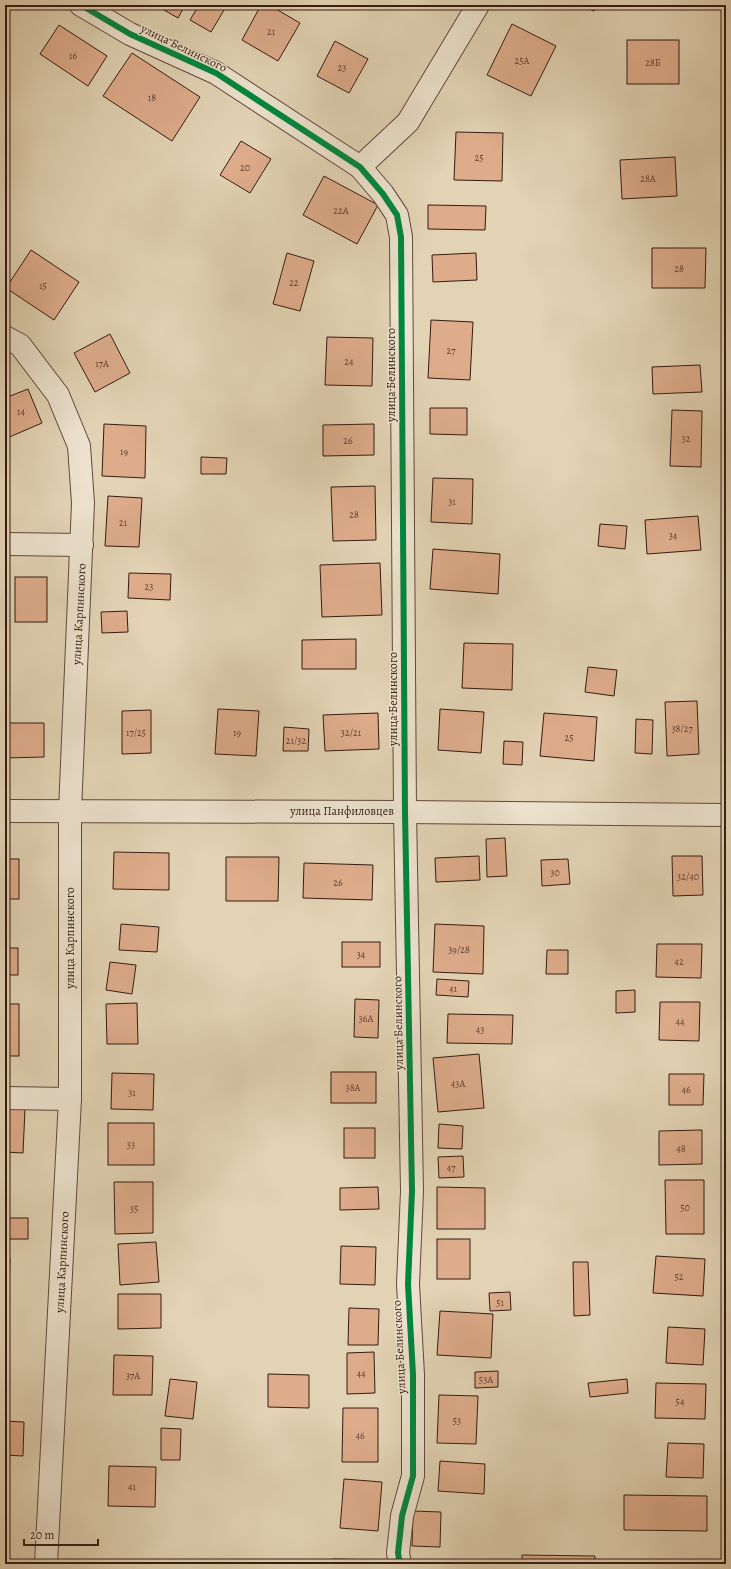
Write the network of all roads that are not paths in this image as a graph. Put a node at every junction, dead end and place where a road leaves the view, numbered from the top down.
1 (81, 5) edge
2 (478, 5) edge
3 (360, 167) junction
4 (5, 337) edge
5 (5, 544) edge
6 (82, 546) junction
7 (5, 811) edge
8 (70, 811) junction
9 (405, 812) junction
10 (726, 815) edge
11 (5, 1098) edge
12 (70, 1099) junction
13 (46, 1564) edge
14 (400, 1564) edge

1 - 3 street, улица Белинского
2 - 3 street
3 - 9 street, улица Белинского
4 - 6 street, улица Карпинского
5 - 6 street
6 - 8 street, улица Карпинского
7 - 8 street, улица Панфиловцев
8 - 9 street, улица Панфиловцев
8 - 12 street, улица Карпинского
9 - 10 street, улица Панфиловцев
9 - 14 street, улица Белинского
11 - 12 street
12 - 13 street, улица Карпинского

